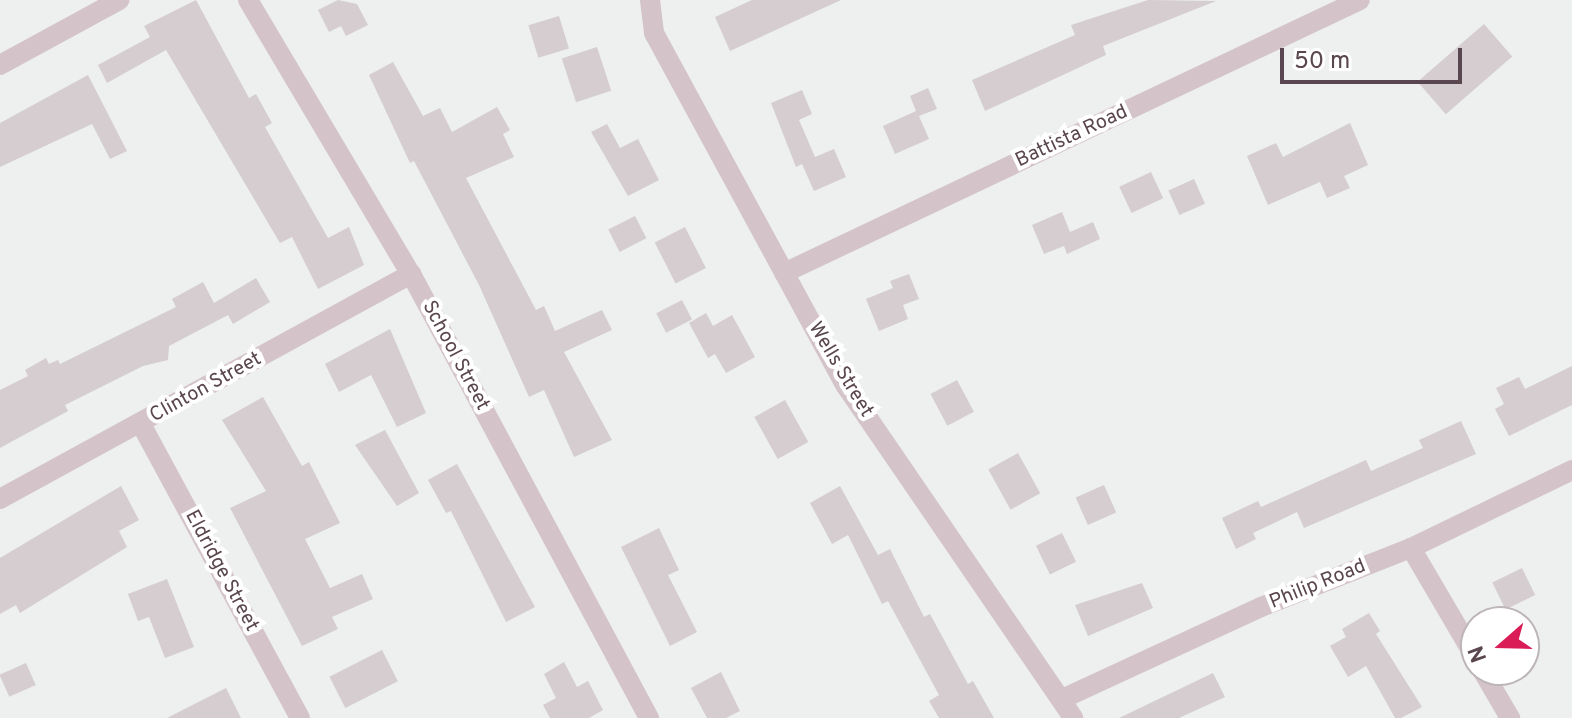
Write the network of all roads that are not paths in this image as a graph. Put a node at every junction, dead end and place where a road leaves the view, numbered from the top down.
1 (119, 0) edge
2 (248, 0) edge
3 (650, 0) edge
4 (1360, 0) edge
5 (0, 65) edge
6 (784, 273) junction
7 (411, 274) junction
8 (141, 424) junction
9 (1572, 470) edge
10 (0, 499) edge
11 (1411, 548) junction
12 (1460, 632) edge
13 (1491, 686) edge
14 (1062, 699) junction
15 (300, 718) edge
16 (649, 718) edge
17 (1073, 718) edge
18 (1510, 718) edge

1 - 5 street
2 - 7 street, School Street
3 - 6 street, Wells Street
4 - 6 street, Battista Road
6 - 14 street, Wells Street
7 - 8 street, Clinton Street
7 - 16 street, School Street
8 - 10 street, Clinton Street
8 - 15 street, Eldridge Street
9 - 11 street, Philip Road
11 - 12 street
11 - 14 street, Philip Road
13 - 18 street
14 - 17 street, Wells Street

